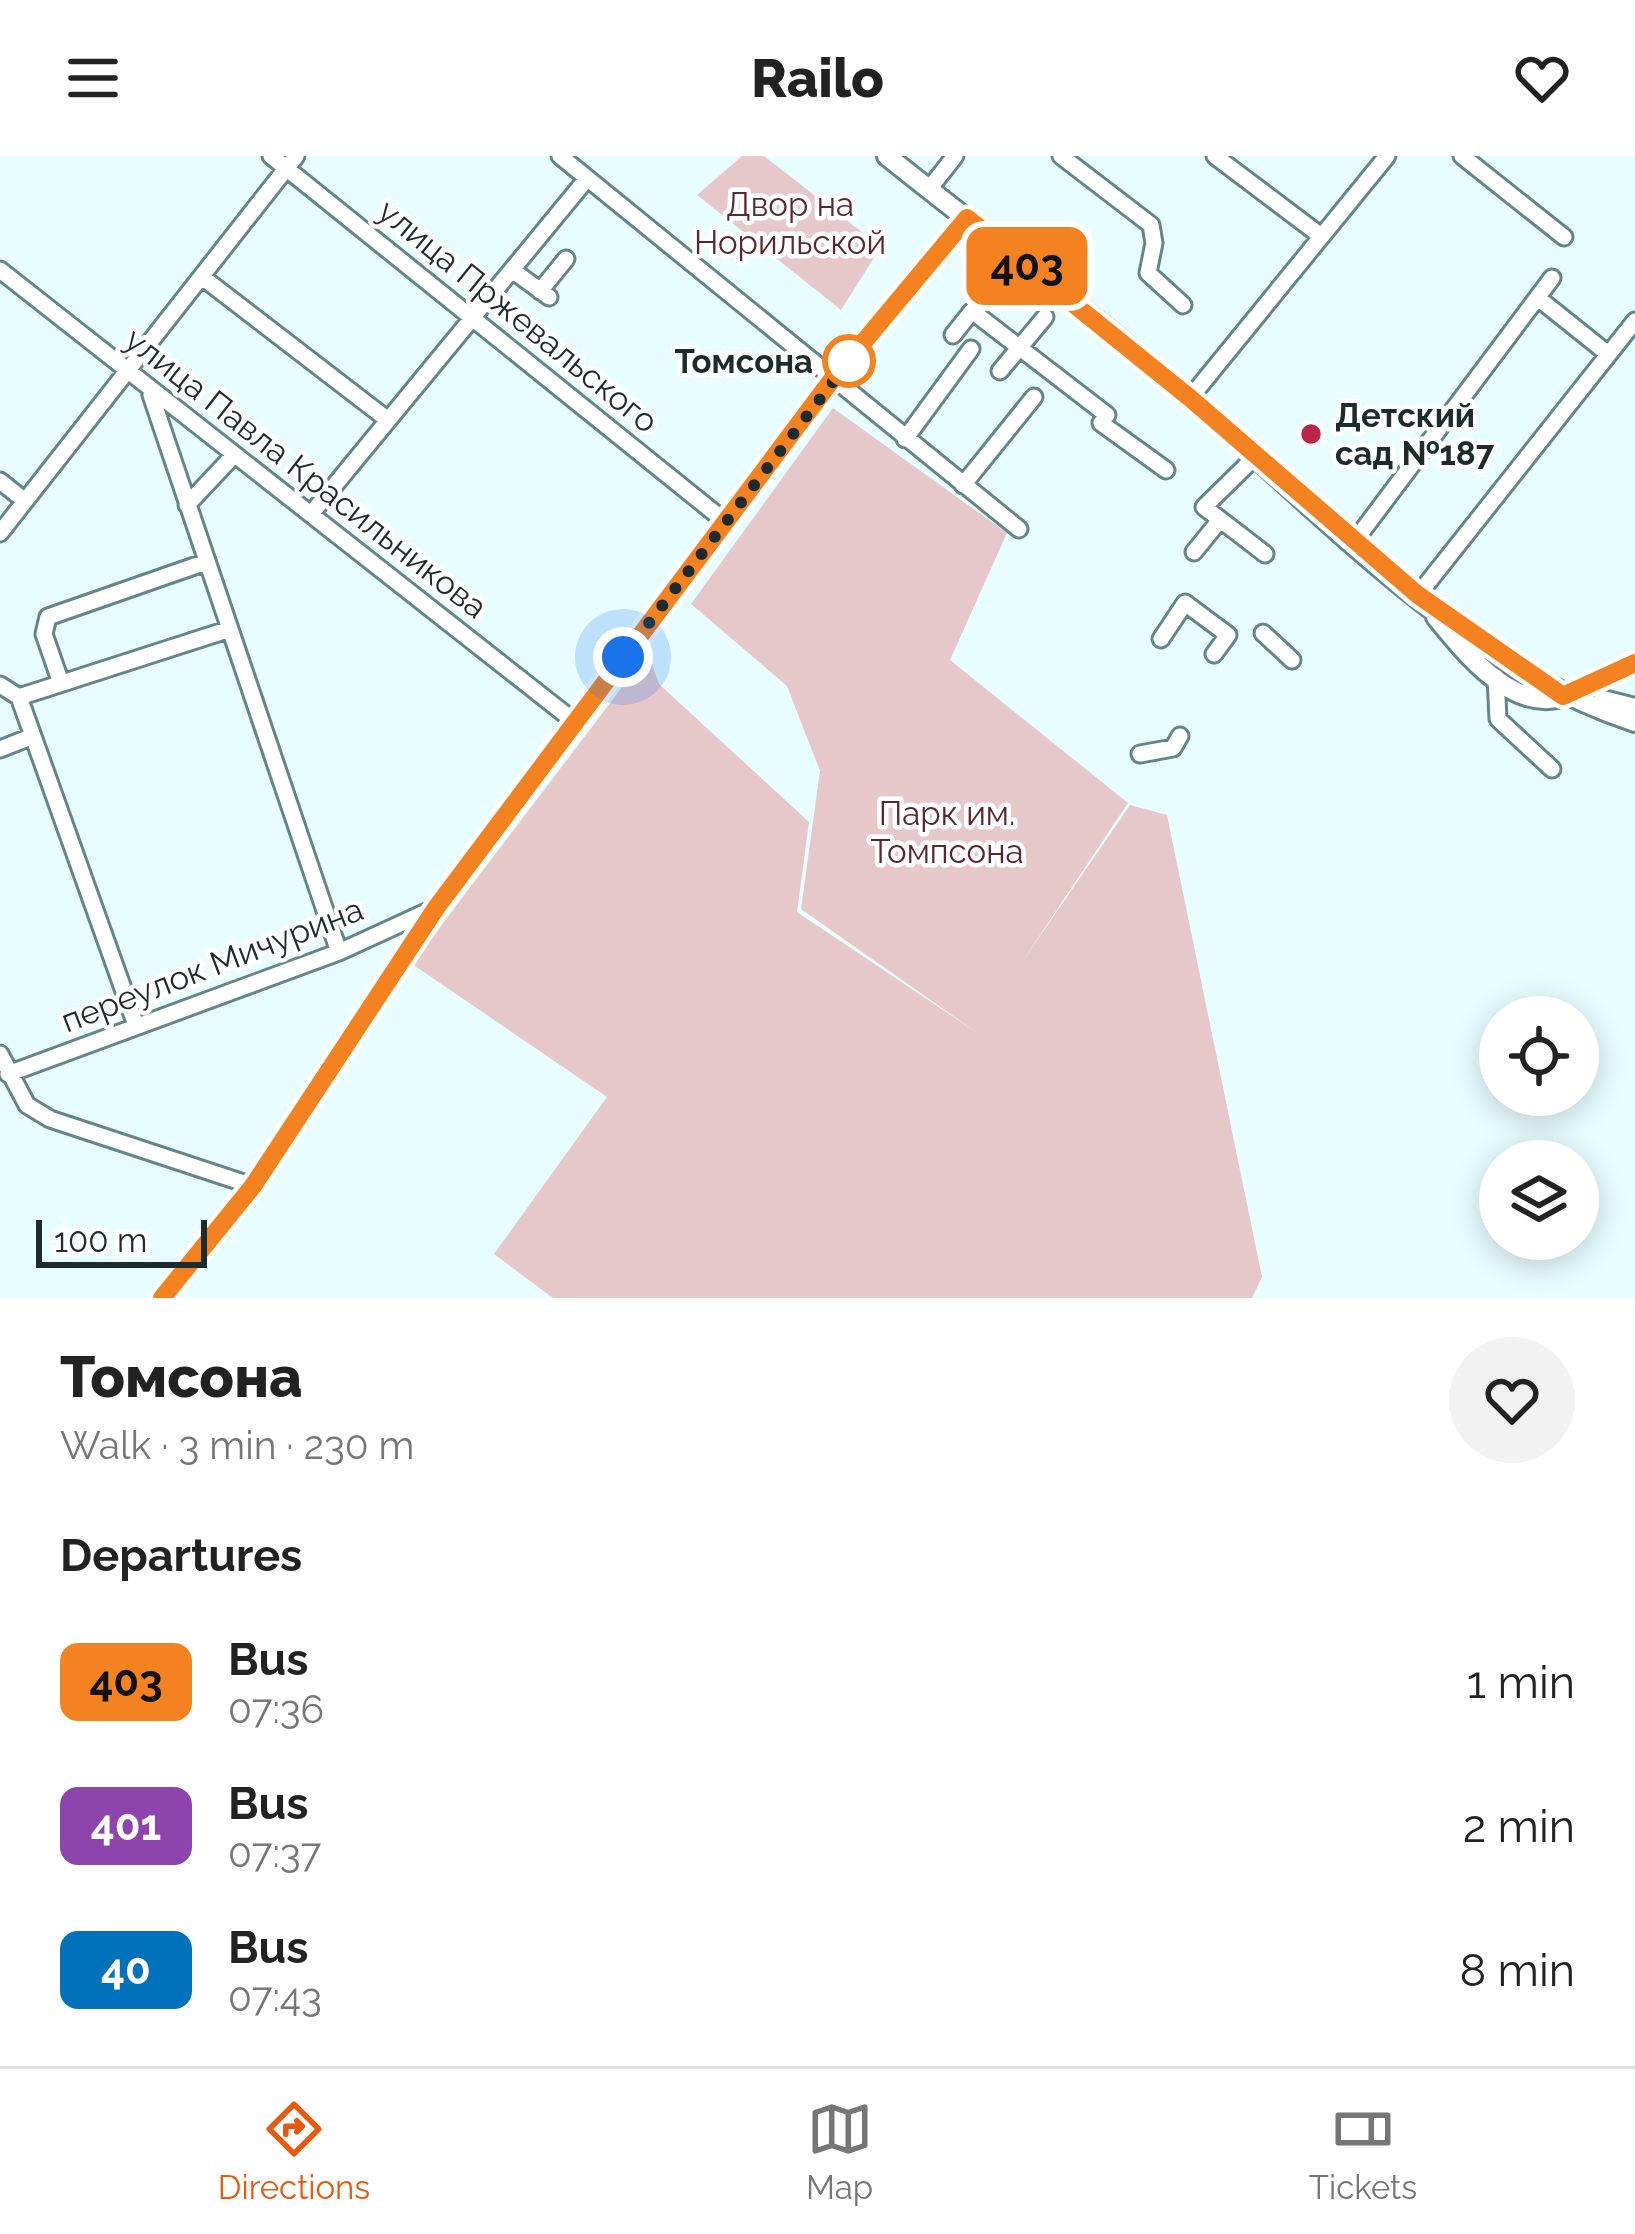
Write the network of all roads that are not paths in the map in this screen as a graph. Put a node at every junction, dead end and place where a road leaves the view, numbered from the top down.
1 (271, 156) edge
2 (560, 156) edge
3 (887, 156) edge
4 (956, 156) edge
5 (1061, 156) edge
6 (1215, 156) edge
7 (1387, 156) edge
8 (1462, 156) edge
9 (291, 162) edge
10 (585, 181) junction
11 (929, 189) junction
12 (967, 218) junction
13 (1321, 236) junction
14 (1564, 237) dead end
15 (566, 259) dead end
16 (0, 270) edge
17 (512, 270) junction
18 (202, 277) junction
19 (1552, 278) dead end
20 (1538, 298) junction
21 (1183, 305) dead end
22 (1045, 317) dead end
23 (471, 321) junction
24 (1635, 321) edge
25 (952, 335) dead end
26 (1019, 348) junction
27 (971, 349) dead end
28 (1608, 354) junction
29 (1000, 371) dead end
30 (129, 372) junction
31 (831, 381) junction
32 (144, 383) junction
33 (1034, 397) dead end
34 (1190, 398) junction
35 (388, 420) junction
36 (904, 439) junction
37 (234, 455) junction
38 (1256, 456) junction
39 (1166, 470) dead end
40 (0, 481) edge
41 (963, 485) junction
42 (25, 501) junction
43 (187, 505) junction
44 (311, 514) junction
45 (1220, 520) junction
46 (727, 523) junction
47 (1019, 529) dead end
48 (0, 533) edge
49 (1354, 542) junction
50 (1194, 552) dead end
51 (1265, 554) dead end
52 (206, 562) junction
53 (1418, 595) junction
54 (230, 629) junction
55 (1263, 633) dead end
56 (1161, 639) dead end
57 (1214, 654) dead end
58 (1292, 660) dead end
59 (1635, 663) edge
60 (1496, 677) junction
61 (61, 683) junction
62 (0, 685) edge
63 (1563, 696) junction
64 (20, 697) junction
65 (1635, 707) edge
66 (575, 722) junction
67 (1635, 722) edge
68 (33, 736) junction
69 (1180, 736) dead end
70 (0, 748) edge
71 (1140, 754) dead end
72 (1552, 769) dead end
73 (436, 908) junction
74 (339, 952) junction
75 (136, 1025) junction
76 (0, 1054) edge
77 (8, 1074) junction
78 (253, 1186) junction
79 (162, 1298) edge

1 - 9 street, улица Пржевальского
2 - 10 street
3 - 11 main road
4 - 11 street
5 - 21 street
6 - 13 street
7 - 13 street
8 - 14 street
9 - 18 street
9 - 23 street, улица Пржевальского
10 - 17 street
10 - 31 street
11 - 12 main road
12 - 31 street
12 - 34 main road
13 - 34 street
15 - 17 street
16 - 30 street, улица Павла Красильникова
17 - 23 street
18 - 30 street
18 - 35 street
19 - 20 street
20 - 28 street
20 - 49 street
22 - 26 street
23 - 35 street
23 - 46 street, улица Пржевальского
24 - 28 street
25 - 26 street
26 - 29 street
26 - 39 street
27 - 36 street
28 - 53 street
30 - 32 street, улица Павла Красильникова
30 - 42 street
31 - 36 street
31 - 46 street
32 - 37 street, улица Павла Красильникова
32 - 43 street
33 - 41 street
34 - 38 main road
35 - 44 street
36 - 41 street
37 - 43 street
37 - 44 street, улица Павла Красильникова
38 - 45 street
38 - 49 main road
40 - 42 street
41 - 47 street
42 - 48 street
43 - 52 street
44 - 66 street, улица Павла Красильникова
45 - 50 street
45 - 51 street
46 - 66 street
49 - 53 main road
52 - 54 street
52 - 61 street
53 - 60 main road
53 - 63 main road
54 - 61 street
54 - 74 street
55 - 58 street
56 - 57 street
59 - 63 main road
60 - 63 main road
60 - 72 street
61 - 64 street
62 - 64 street
63 - 65 main road
63 - 67 main road
64 - 68 street
66 - 73 street
68 - 70 street
68 - 75 street
69 - 71 street
73 - 74 street, переулок Мичурина
73 - 78 street
74 - 75 street, переулок Мичурина
75 - 77 street, переулок Мичурина
76 - 77 street
77 - 78 street
78 - 79 street

